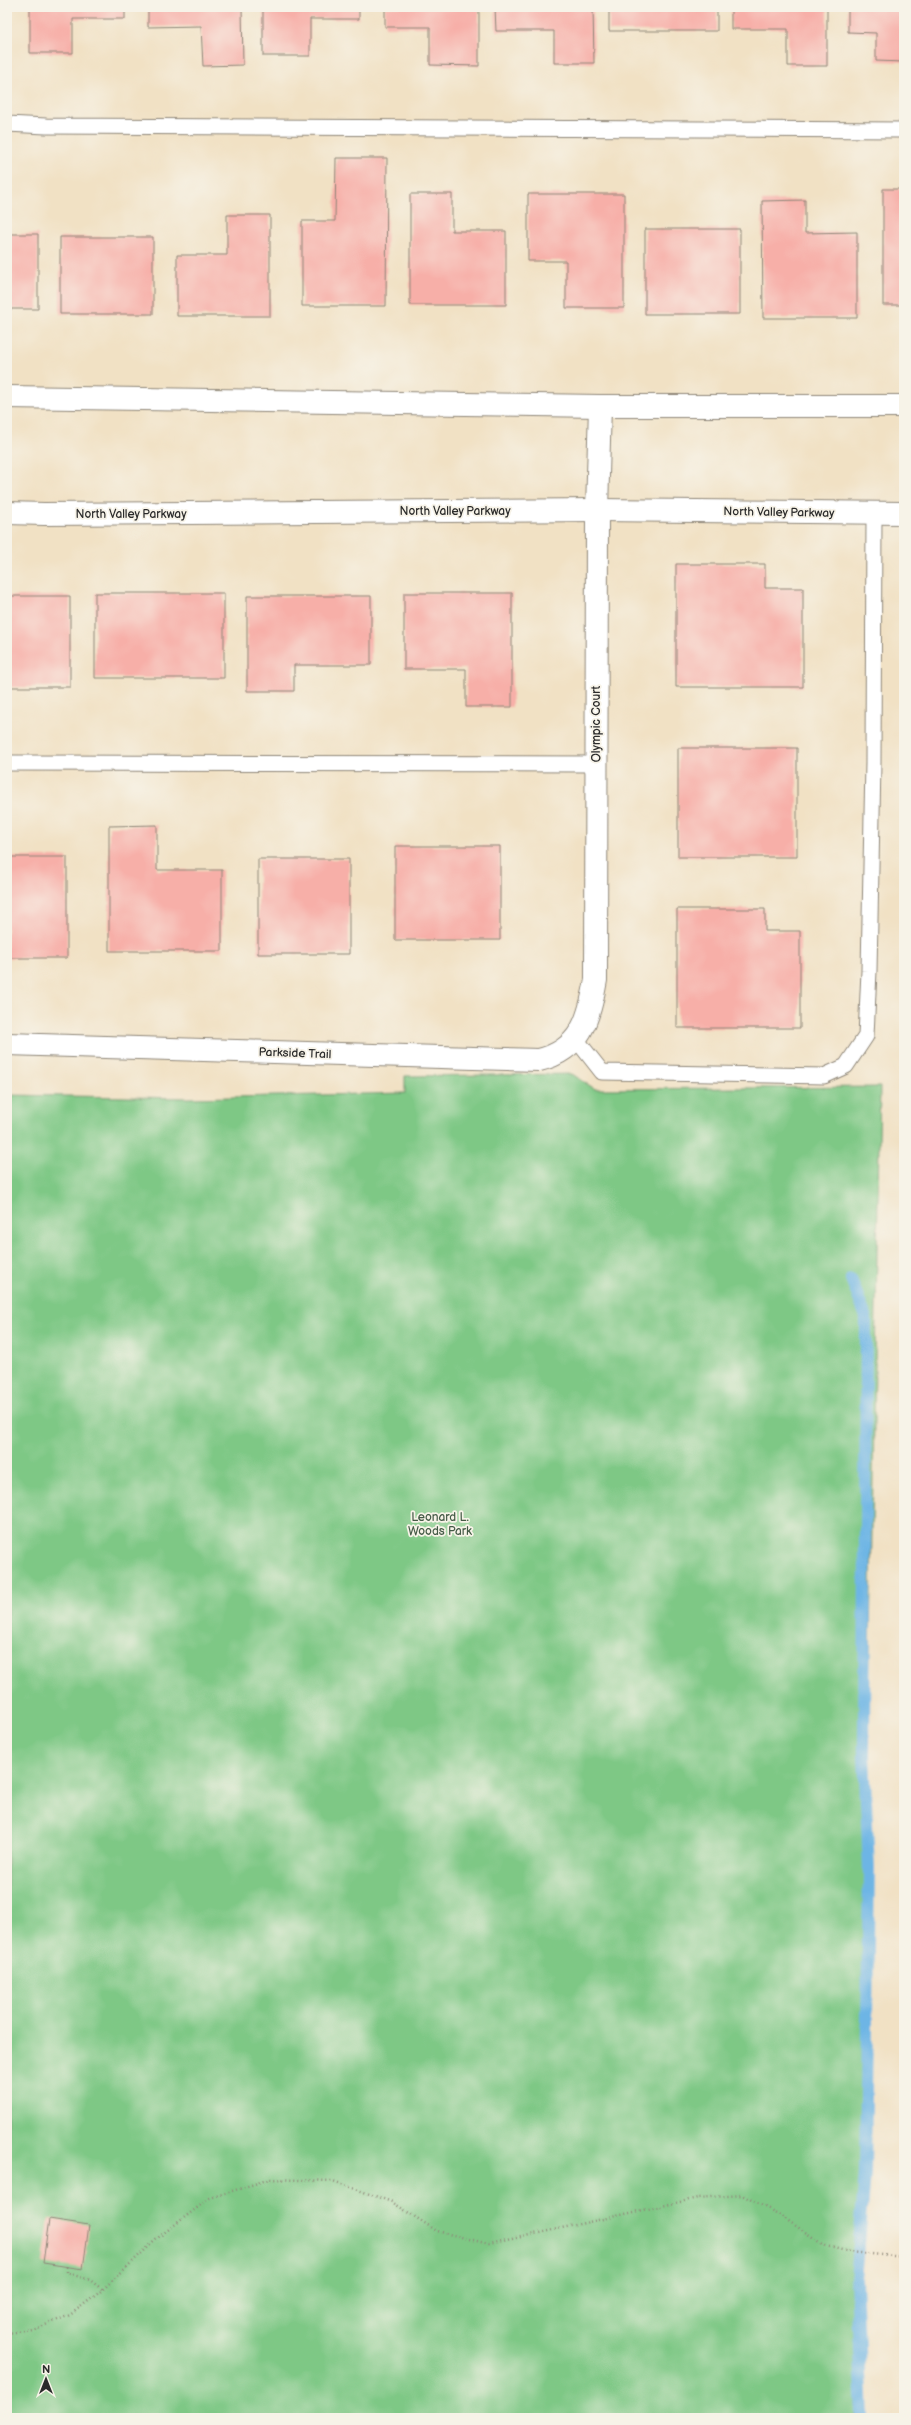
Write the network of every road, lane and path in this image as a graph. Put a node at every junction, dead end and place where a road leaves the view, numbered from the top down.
1 (7, 124) edge
2 (904, 130) edge
3 (7, 397) edge
4 (600, 406) junction
5 (904, 406) edge
6 (597, 510) junction
7 (904, 512) edge
8 (7, 513) edge
9 (874, 513) junction
10 (7, 763) edge
11 (596, 764) junction
12 (576, 1040) junction
13 (7, 1044) edge
14 (904, 2257) edge
15 (67, 2267) dead end
16 (103, 2290) junction
17 (7, 2333) edge

1 - 2 lane
3 - 4 street
4 - 5 street
4 - 6 street, Olympic Court
6 - 8 street, North Valley Parkway
6 - 9 street, North Valley Parkway
6 - 11 street, Olympic Court
7 - 9 street, North Valley Parkway
9 - 12 lane
10 - 11 lane
11 - 12 street, Olympic Court
12 - 13 street, Parkside Trail
14 - 16 path
15 - 16 path
16 - 17 path

